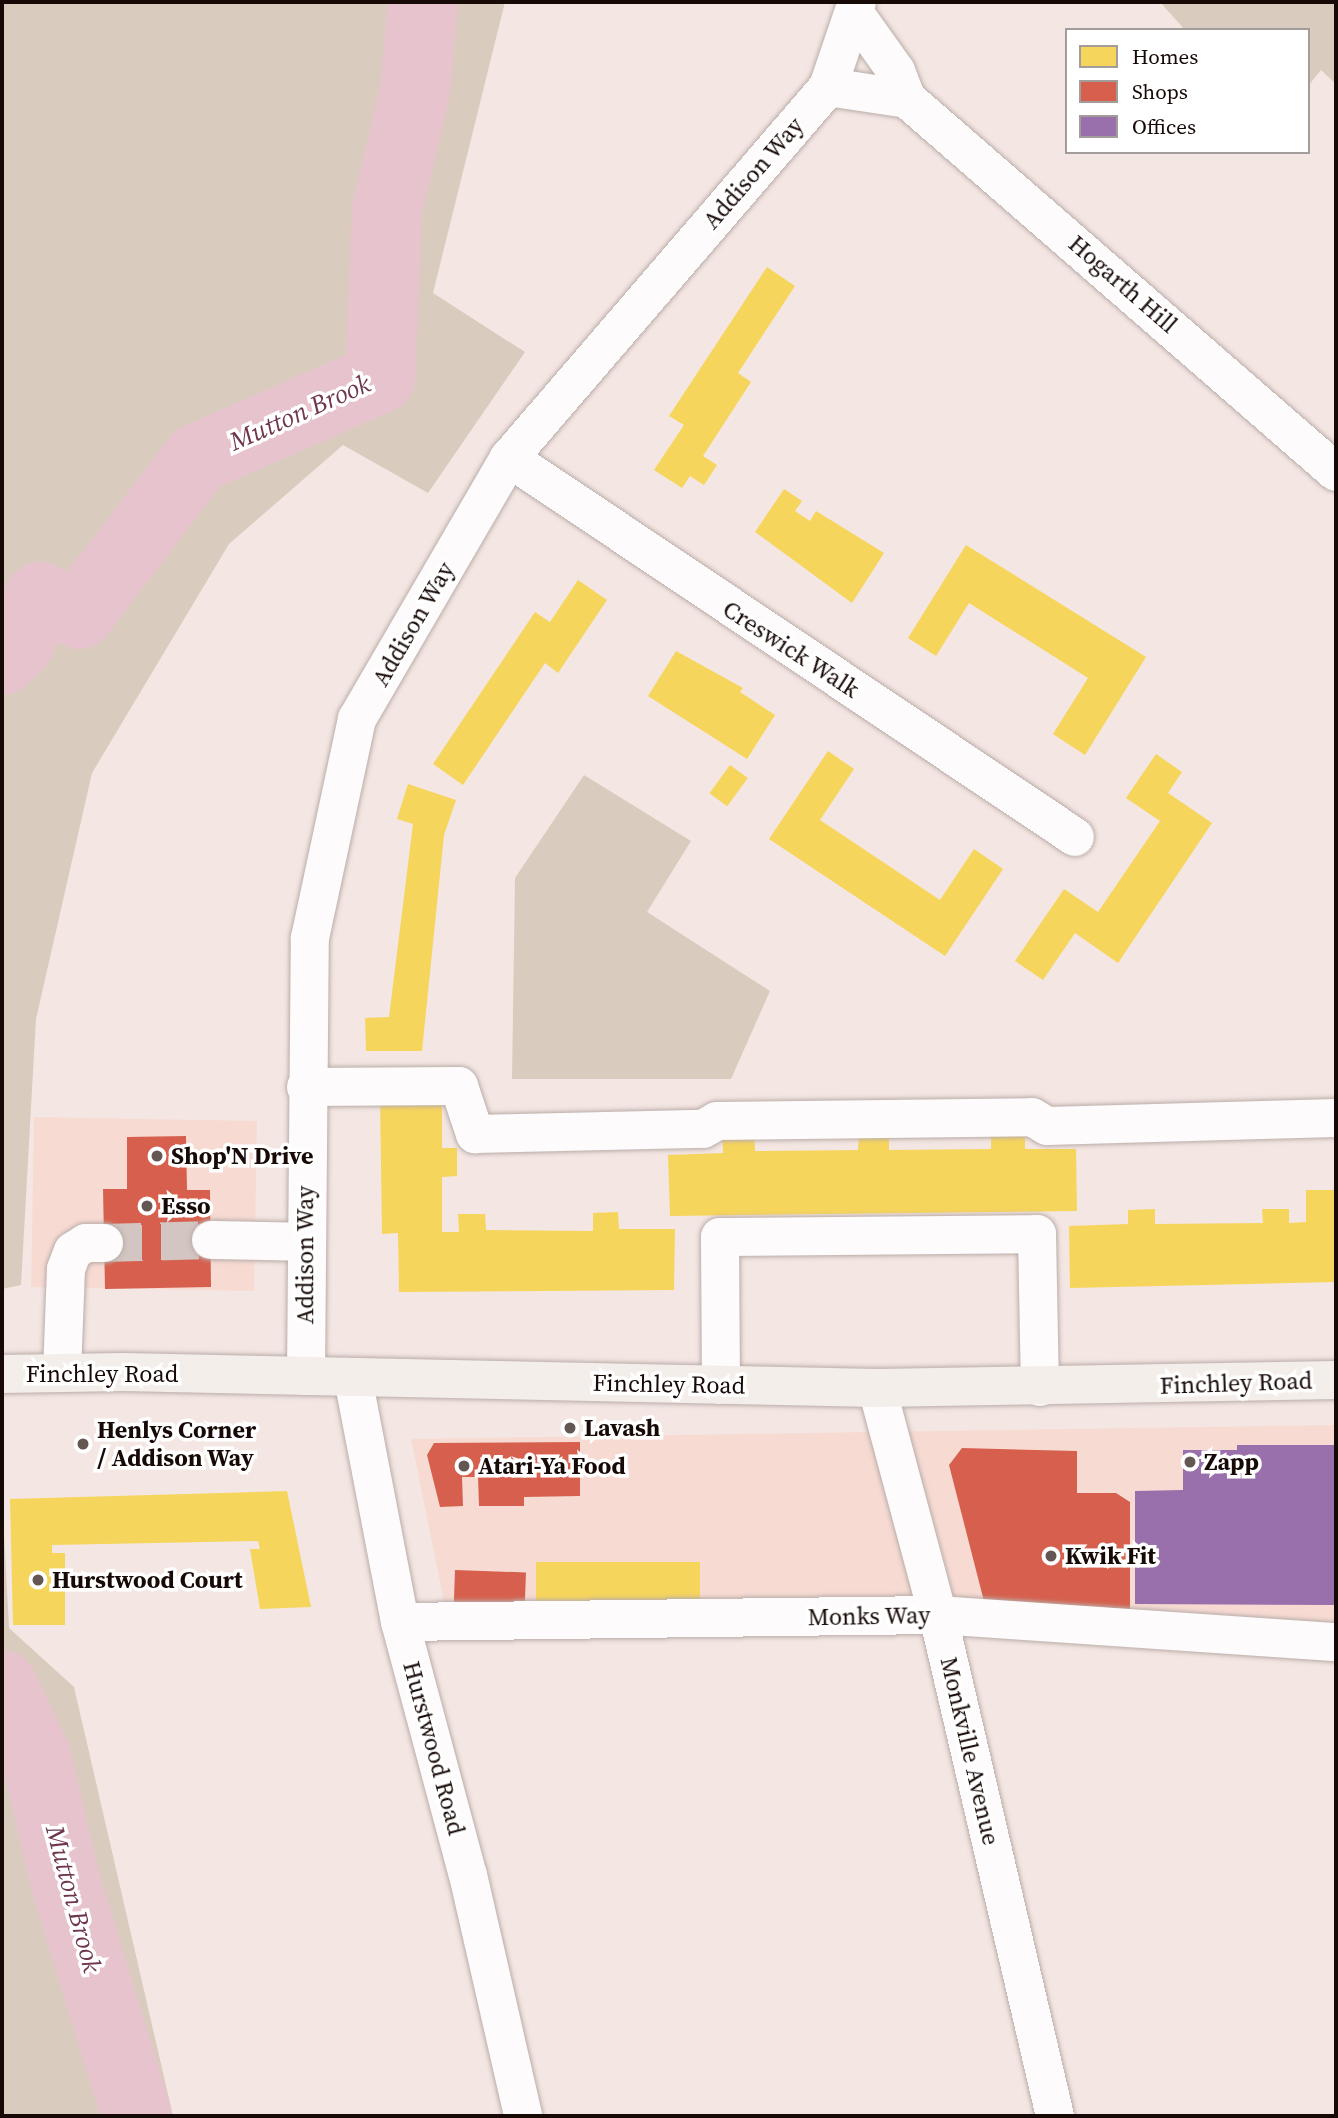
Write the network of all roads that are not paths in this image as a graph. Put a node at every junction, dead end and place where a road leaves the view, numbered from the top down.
1 (857, 8) edge
2 (828, 87) junction
3 (907, 99) junction
4 (509, 458) junction
5 (1336, 472) edge
6 (1076, 837) dead end
7 (306, 1087) junction
8 (1336, 1118) edge
9 (211, 1240) tunnel mouth
10 (305, 1242) junction
11 (104, 1243) tunnel mouth
12 (62, 1373) junction
13 (2, 1374) edge
14 (306, 1376) junction
15 (353, 1378) junction
16 (1336, 1380) edge
17 (722, 1385) junction
18 (1040, 1387) junction
19 (877, 1388) junction
20 (938, 1615) junction
21 (400, 1622) junction
22 (1336, 1642) edge
23 (523, 2116) edge
24 (1055, 2116) edge

1 - 2 street, Addison Way
1 - 3 street, Hogarth Hill
2 - 3 street
2 - 4 street, Addison Way
3 - 5 street, Hogarth Hill
4 - 6 street, Creswick Walk
4 - 7 street, Addison Way
7 - 8 street
7 - 10 street, Addison Way
9 - 10 street
10 - 14 street, Addison Way
11 - 12 street
12 - 13 main road, Finchley Road
12 - 14 main road, Finchley Road
14 - 15 main road, Finchley Road
15 - 17 main road, Finchley Road
15 - 21 street, Hurstwood Road
16 - 18 main road, Finchley Road
17 - 18 street
17 - 19 main road, Finchley Road
18 - 19 main road, Finchley Road
19 - 20 street, Monkville Avenue
20 - 21 street, Monks Way
20 - 22 street, Monks Way
20 - 24 street, Monkville Avenue
21 - 23 street, Hurstwood Road

